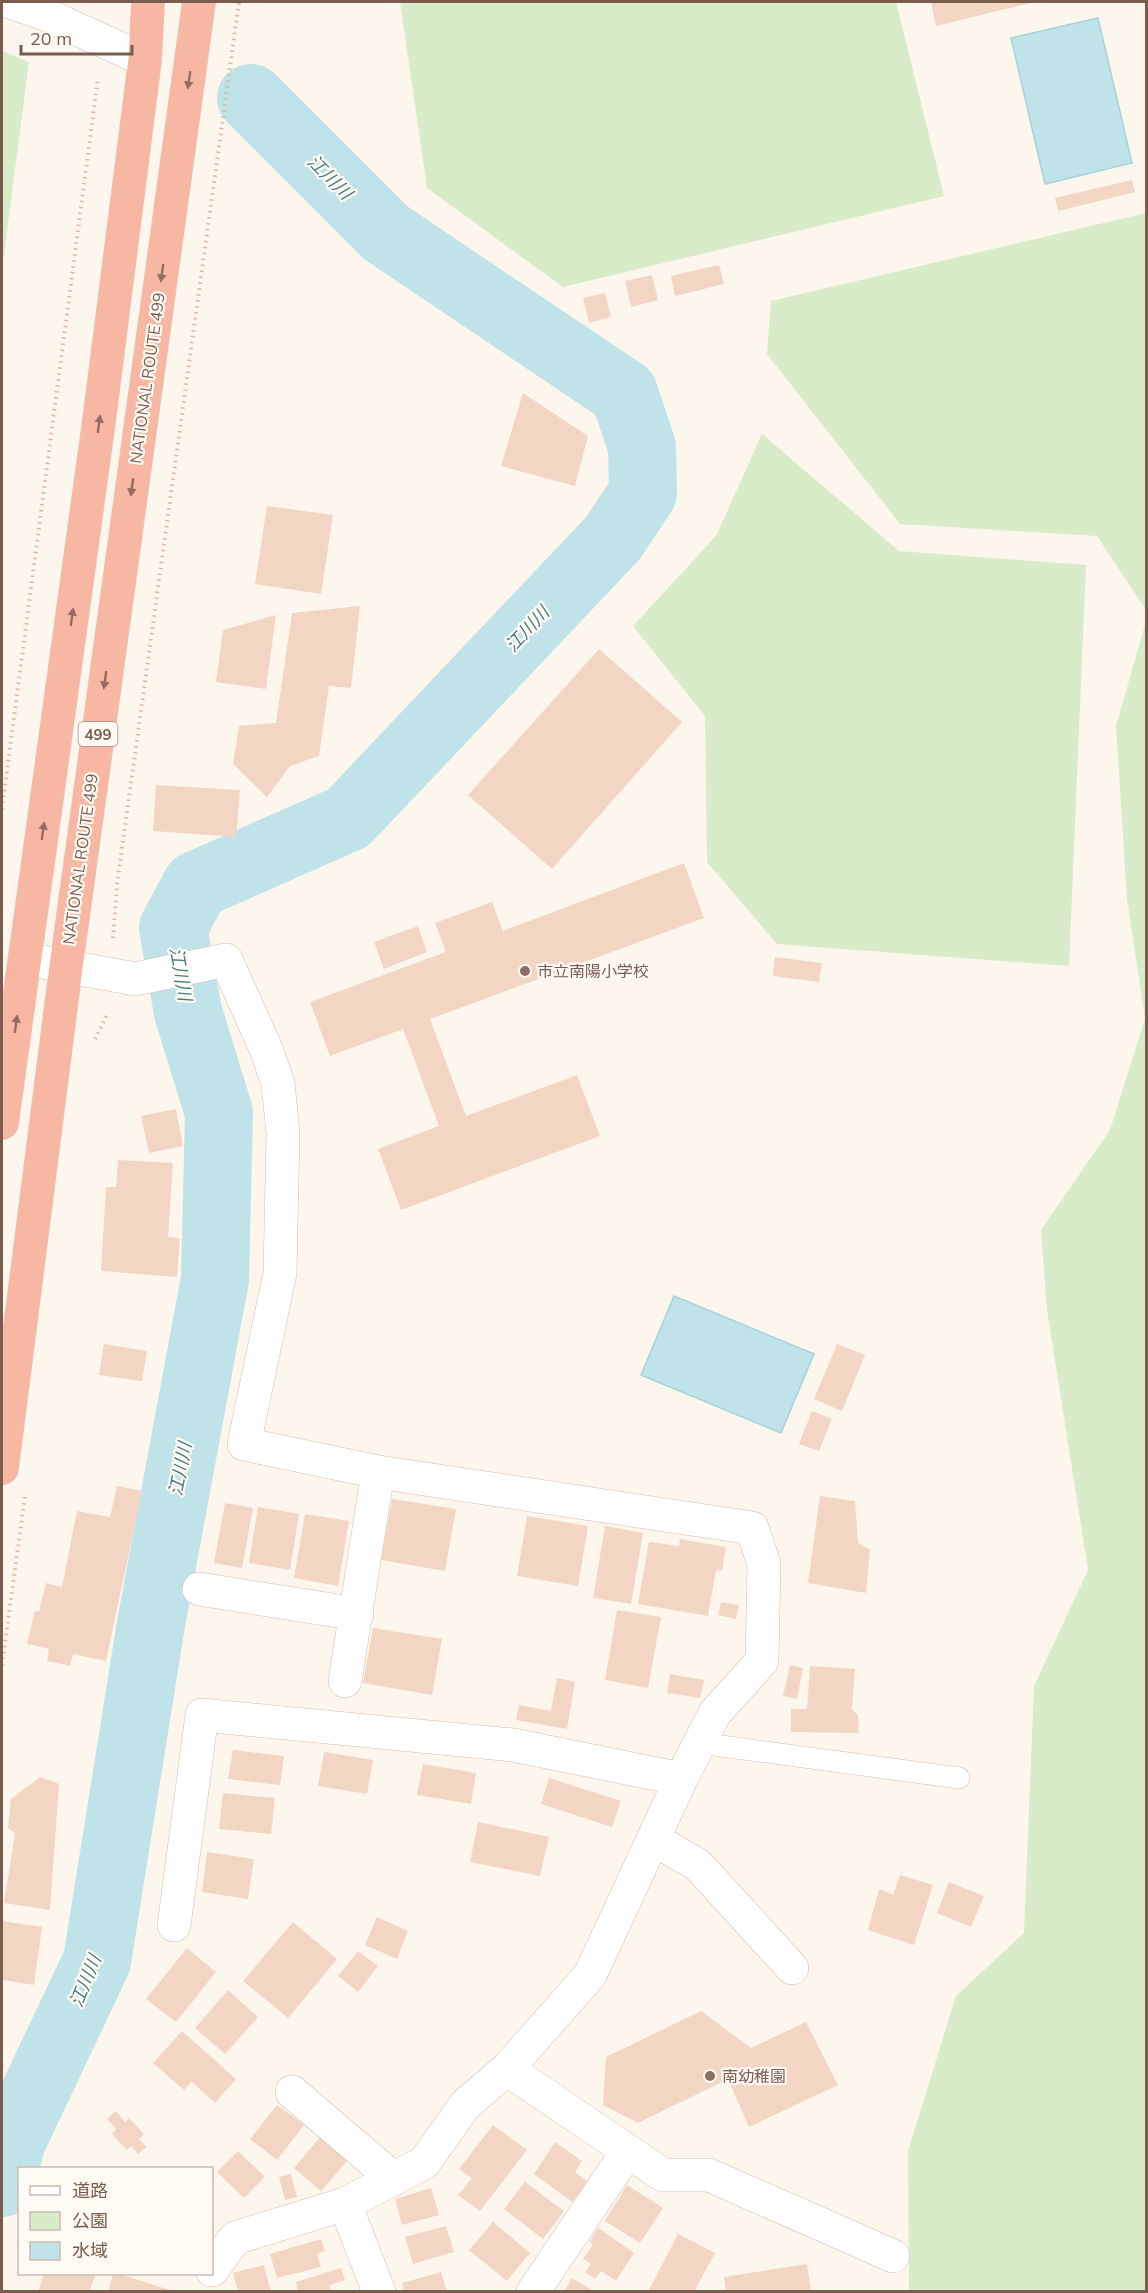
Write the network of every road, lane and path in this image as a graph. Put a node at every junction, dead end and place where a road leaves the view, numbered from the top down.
1 (10, 2) edge
2 (148, 2) edge
3 (200, 2) edge
4 (239, 2) edge
5 (103, 41) junction
6 (145, 60) junction
7 (2, 809) edge
8 (113, 938) dead end
9 (26, 959) junction
10 (66, 967) junction
11 (2, 1124) edge
12 (2, 1468) edge
13 (378, 1472) junction
14 (199, 1589) dead end
15 (357, 1614) junction
16 (345, 1681) dead end
17 (699, 1743) junction
18 (959, 1778) dead end
19 (681, 1779) junction
20 (653, 1839) junction
21 (174, 1925) dead end
22 (792, 1968) dead end
23 (507, 2069) junction
24 (292, 2092) dead end
25 (628, 2151) junction
26 (394, 2179) junction
27 (345, 2204) junction
28 (893, 2256) dead end
29 (213, 2269) edge
30 (207, 2275) edge
31 (195, 2292) edge
32 (379, 2292) edge
33 (533, 2292) edge

1 - 5 street
2 - 6 highway, 499
3 -> 10 highway, NATIONAL ROUTE 499 / 499
4 - 8 path
5 - 6 street
5 - 7 path
9 -> 6 highway, 499
9 - 10 street
11 -> 9 highway, 499
10 - 12 highway, NATIONAL ROUTE 499 / 499
10 - 13 street
13 - 15 street
13 - 17 street
14 - 15 street
15 - 16 street
17 - 18 lane
17 - 19 street
19 - 20 street
19 - 21 street
20 - 22 street
20 - 23 street
23 - 25 street
23 - 26 street
24 - 26 street
25 - 28 street
25 - 33 street
26 - 27 street
27 - 29 street
27 - 32 street
30 - 31 street

